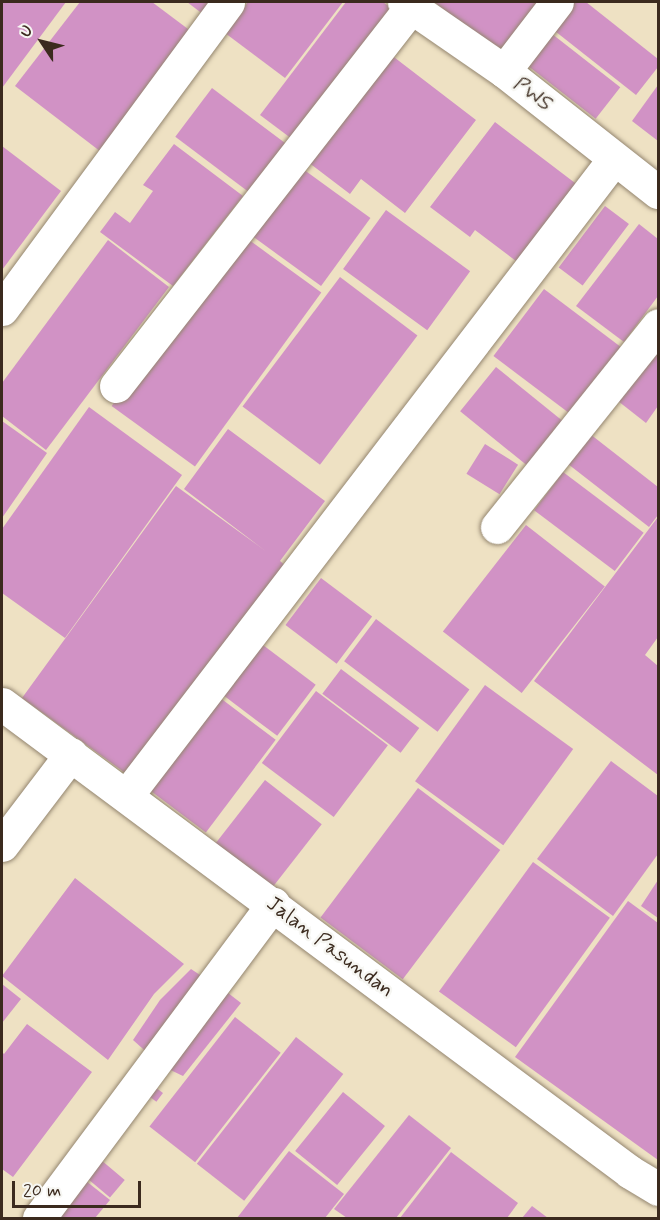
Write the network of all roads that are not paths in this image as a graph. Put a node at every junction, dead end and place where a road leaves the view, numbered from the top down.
1 (228, 2) edge
2 (556, 2) edge
3 (407, 4) edge
4 (504, 71) junction
5 (614, 159) junction
6 (658, 192) edge
7 (2, 309) edge
8 (658, 325) edge
9 (116, 386) dead end
10 (497, 527) dead end
11 (2, 704) edge
12 (71, 754) junction
13 (127, 795) junction
14 (2, 845) edge
15 (273, 904) junction
16 (658, 1189) edge
17 (39, 1218) edge

1 - 7 street
2 - 4 street
3 - 4 street, PWS
3 - 9 street
4 - 5 street, PWS
5 - 6 street, PWS
5 - 13 street
8 - 10 street
11 - 12 street, Jalan Pasundan
12 - 13 street, Jalan Pasundan
12 - 14 street
13 - 15 street, Jalan Pasundan
15 - 16 street, Jalan Pasundan
15 - 17 street

